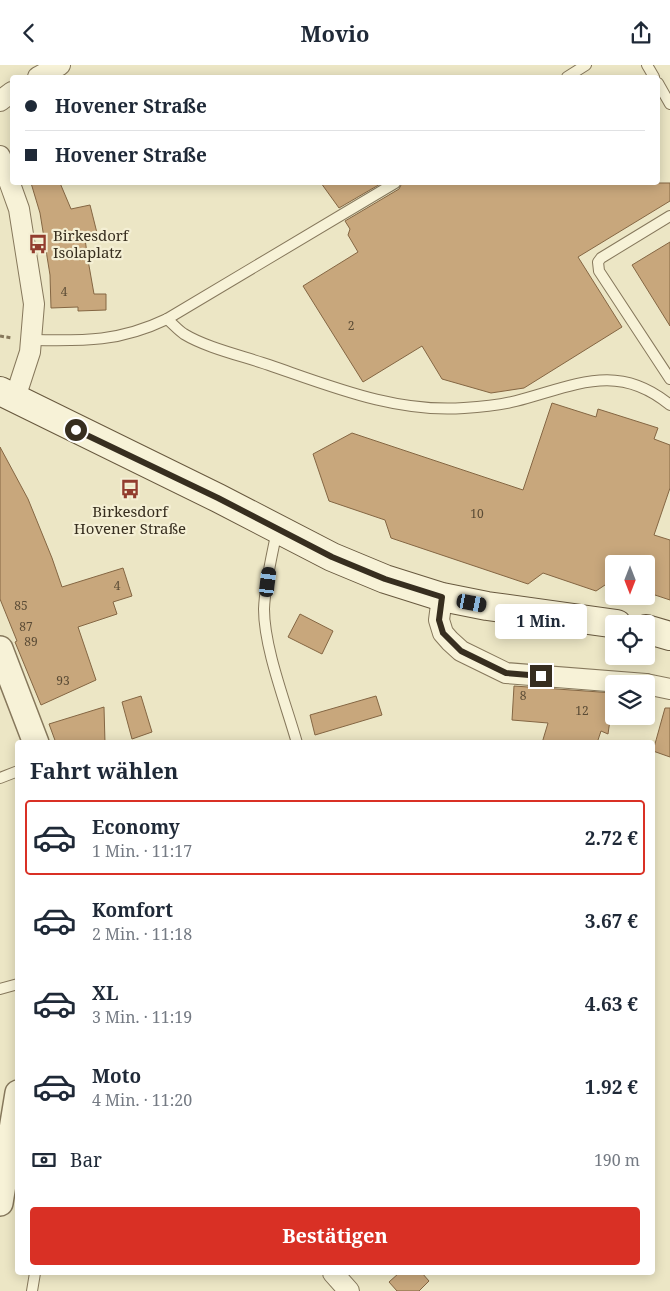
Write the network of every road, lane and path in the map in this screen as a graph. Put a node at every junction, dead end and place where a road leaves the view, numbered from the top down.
1 (60, 65) edge
2 (586, 65) edge
3 (42, 75) edge
4 (569, 75) edge
5 (660, 86) edge
6 (670, 104) edge
7 (0, 156) edge
8 (10, 184) edge
9 (10, 185) edge
10 (392, 185) edge
11 (670, 216) edge
12 (167, 319) junction
13 (32, 340) junction
14 (670, 379) edge
15 (7, 395) edge
16 (670, 405) edge
17 (277, 529) junction
18 (442, 597) junction
19 (605, 622) edge
20 (655, 632) edge
21 (670, 636) edge
22 (0, 649) edge
23 (605, 681) edge
24 (655, 686) edge
25 (670, 689) edge
26 (35, 740) edge
27 (296, 740) edge
28 (15, 772) edge
29 (0, 778) edge
30 (15, 985) edge
31 (0, 989) edge
32 (15, 1111) edge
33 (0, 1203) edge
34 (35, 1275) edge
35 (335, 1275) edge
36 (32, 1291) edge
37 (349, 1291) edge

1 - 3 street
2 - 4 lane
5 - 6 lane
7 - 8 street
9 - 13 street
10 - 12 lane
11 - 14 lane
12 - 13 lane
12 - 16 lane
13 - 15 street
15 - 17 main road
17 - 18 main road
17 - 27 lane
18 - 19 main road
18 - 23 street
20 - 21 main road
22 - 26 street
24 - 25 street
28 - 29 lane
30 - 31 lane
32 - 33 street
34 - 36 lane
35 - 37 street

